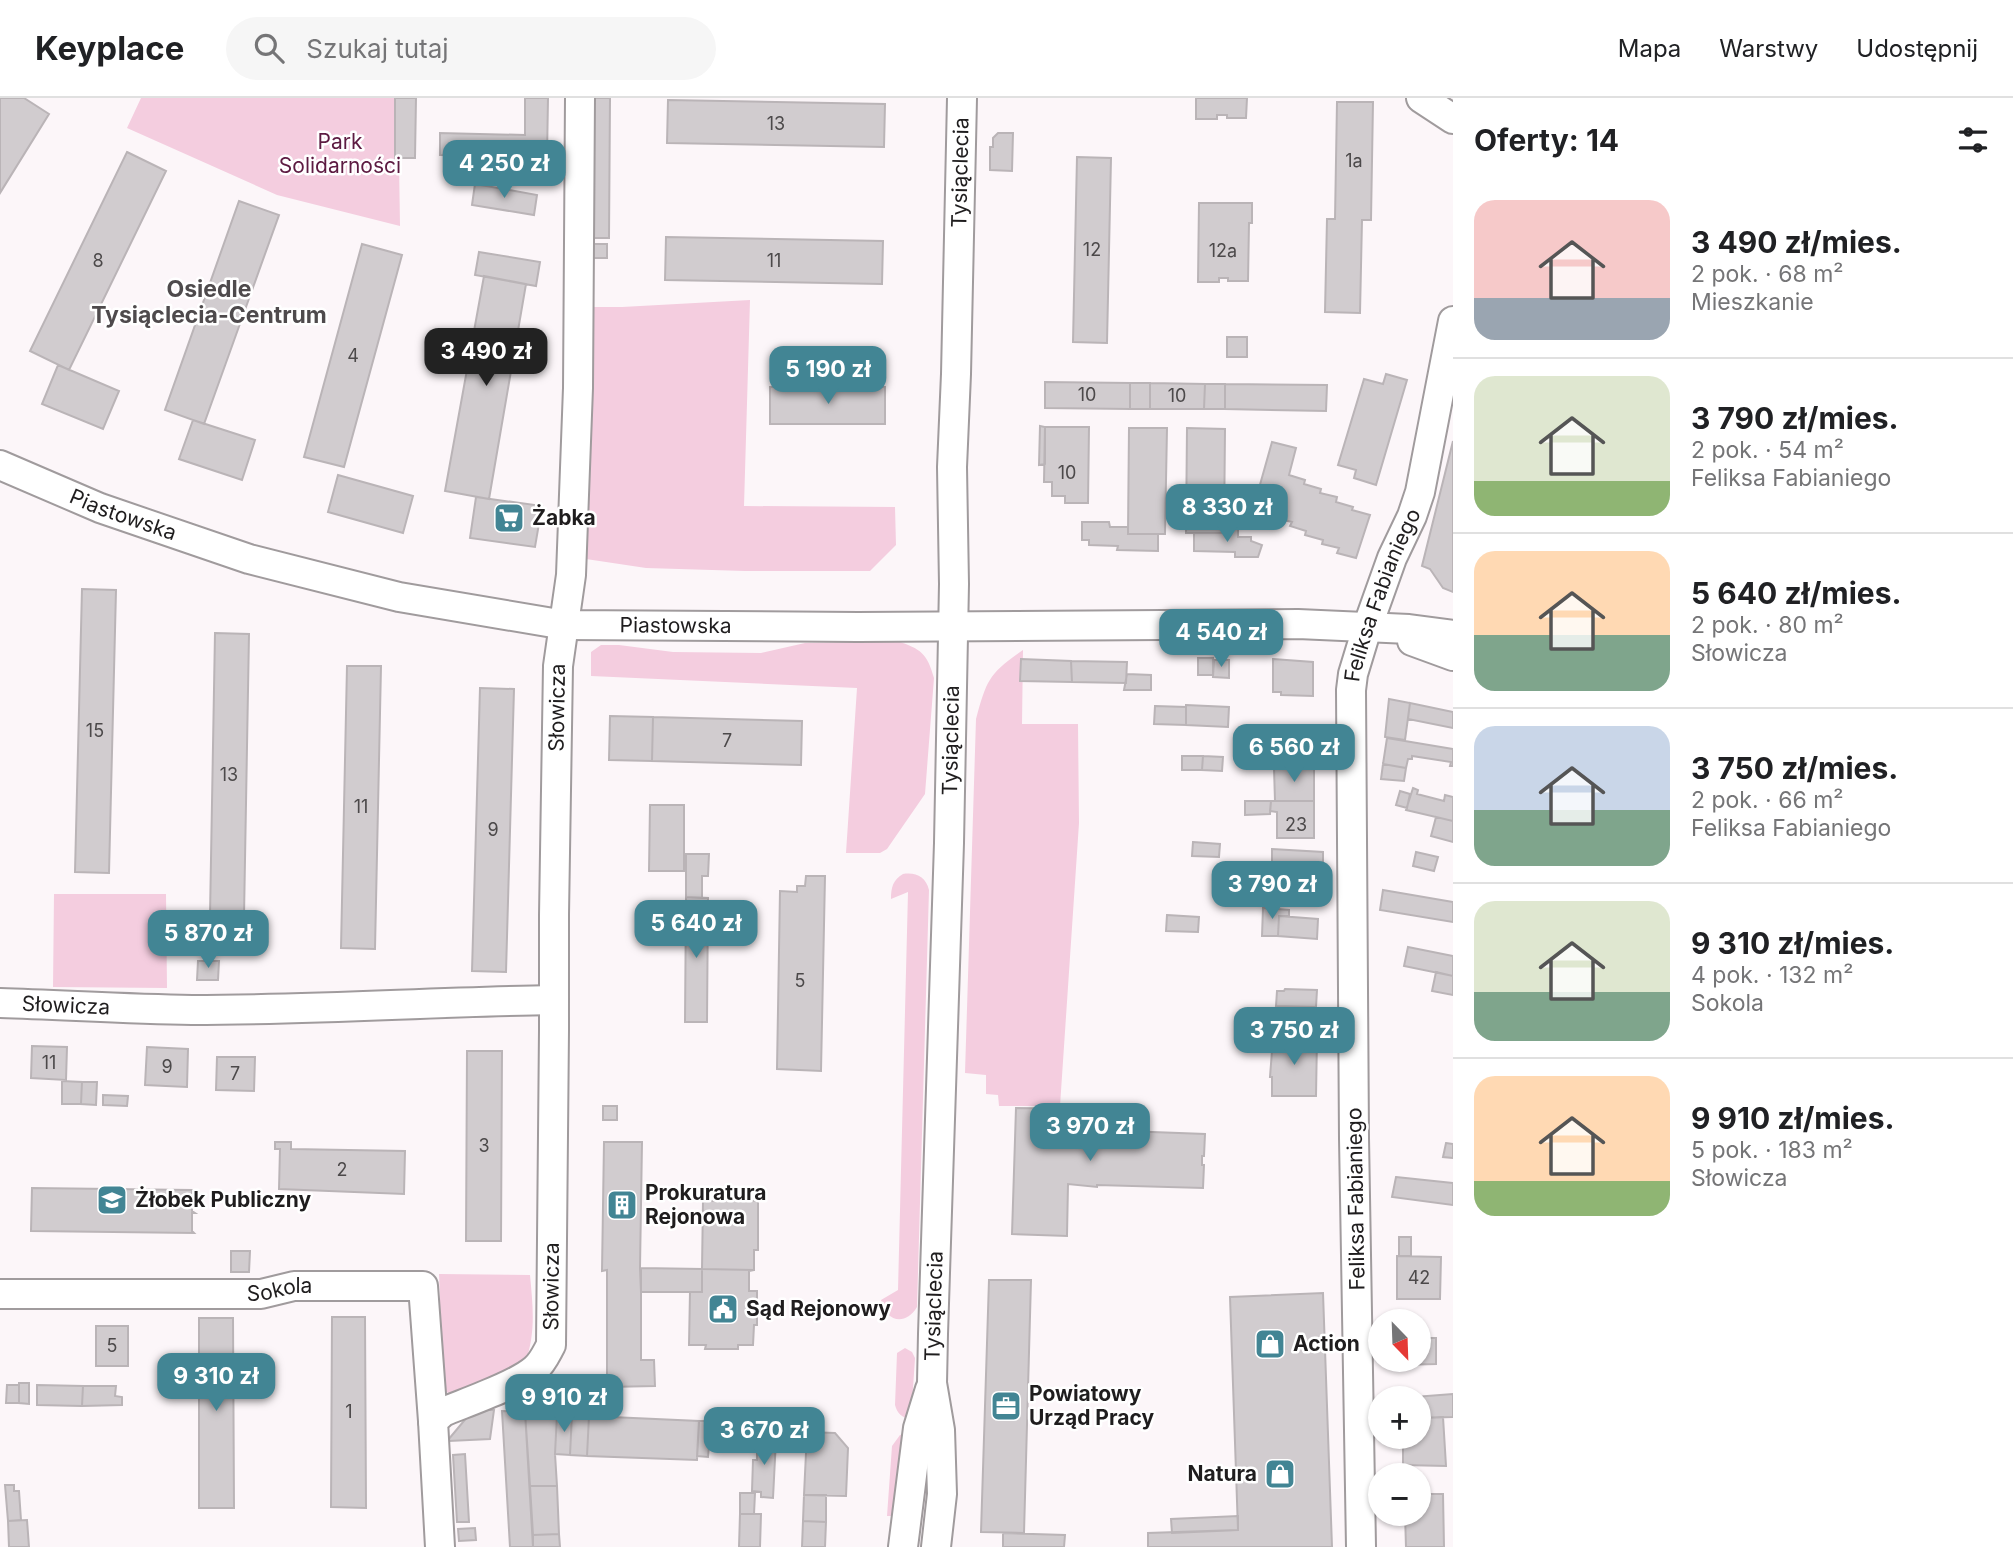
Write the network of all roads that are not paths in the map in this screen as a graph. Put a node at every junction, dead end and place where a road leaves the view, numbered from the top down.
1 (580, 98) edge
2 (962, 98) edge
3 (1421, 98) edge
4 (1453, 118) edge
5 (1453, 321) edge
6 (0, 466) edge
7 (565, 625) junction
8 (953, 626) junction
9 (1372, 628) junction
10 (1453, 635) edge
11 (1453, 656) edge
12 (554, 1000) junction
13 (0, 1003) edge
14 (0, 1294) edge
15 (932, 1383) junction
16 (433, 1421) junction
17 (440, 1547) edge
18 (903, 1547) edge
19 (936, 1547) edge
20 (1361, 1547) edge

1 - 7 street, Słowicza
2 - 8 street, Tysiąclecia
3 - 4 street
5 - 9 street, Feliksa Fabianiego
6 - 7 street, Piastowska
7 - 8 street, Piastowska
7 - 12 street, Słowicza
8 - 9 street, Piastowska
8 - 15 street, Tysiąclecia
9 - 10 street, Piastowska
9 - 11 street, Piastowska
9 - 20 street, Feliksa Fabianiego
12 - 13 street, Słowicza
12 - 16 street, Słowicza
14 - 16 street, Sokola
15 - 18 street, Tysiąclecia
15 - 19 street, Tysiąclecia
16 - 17 street

